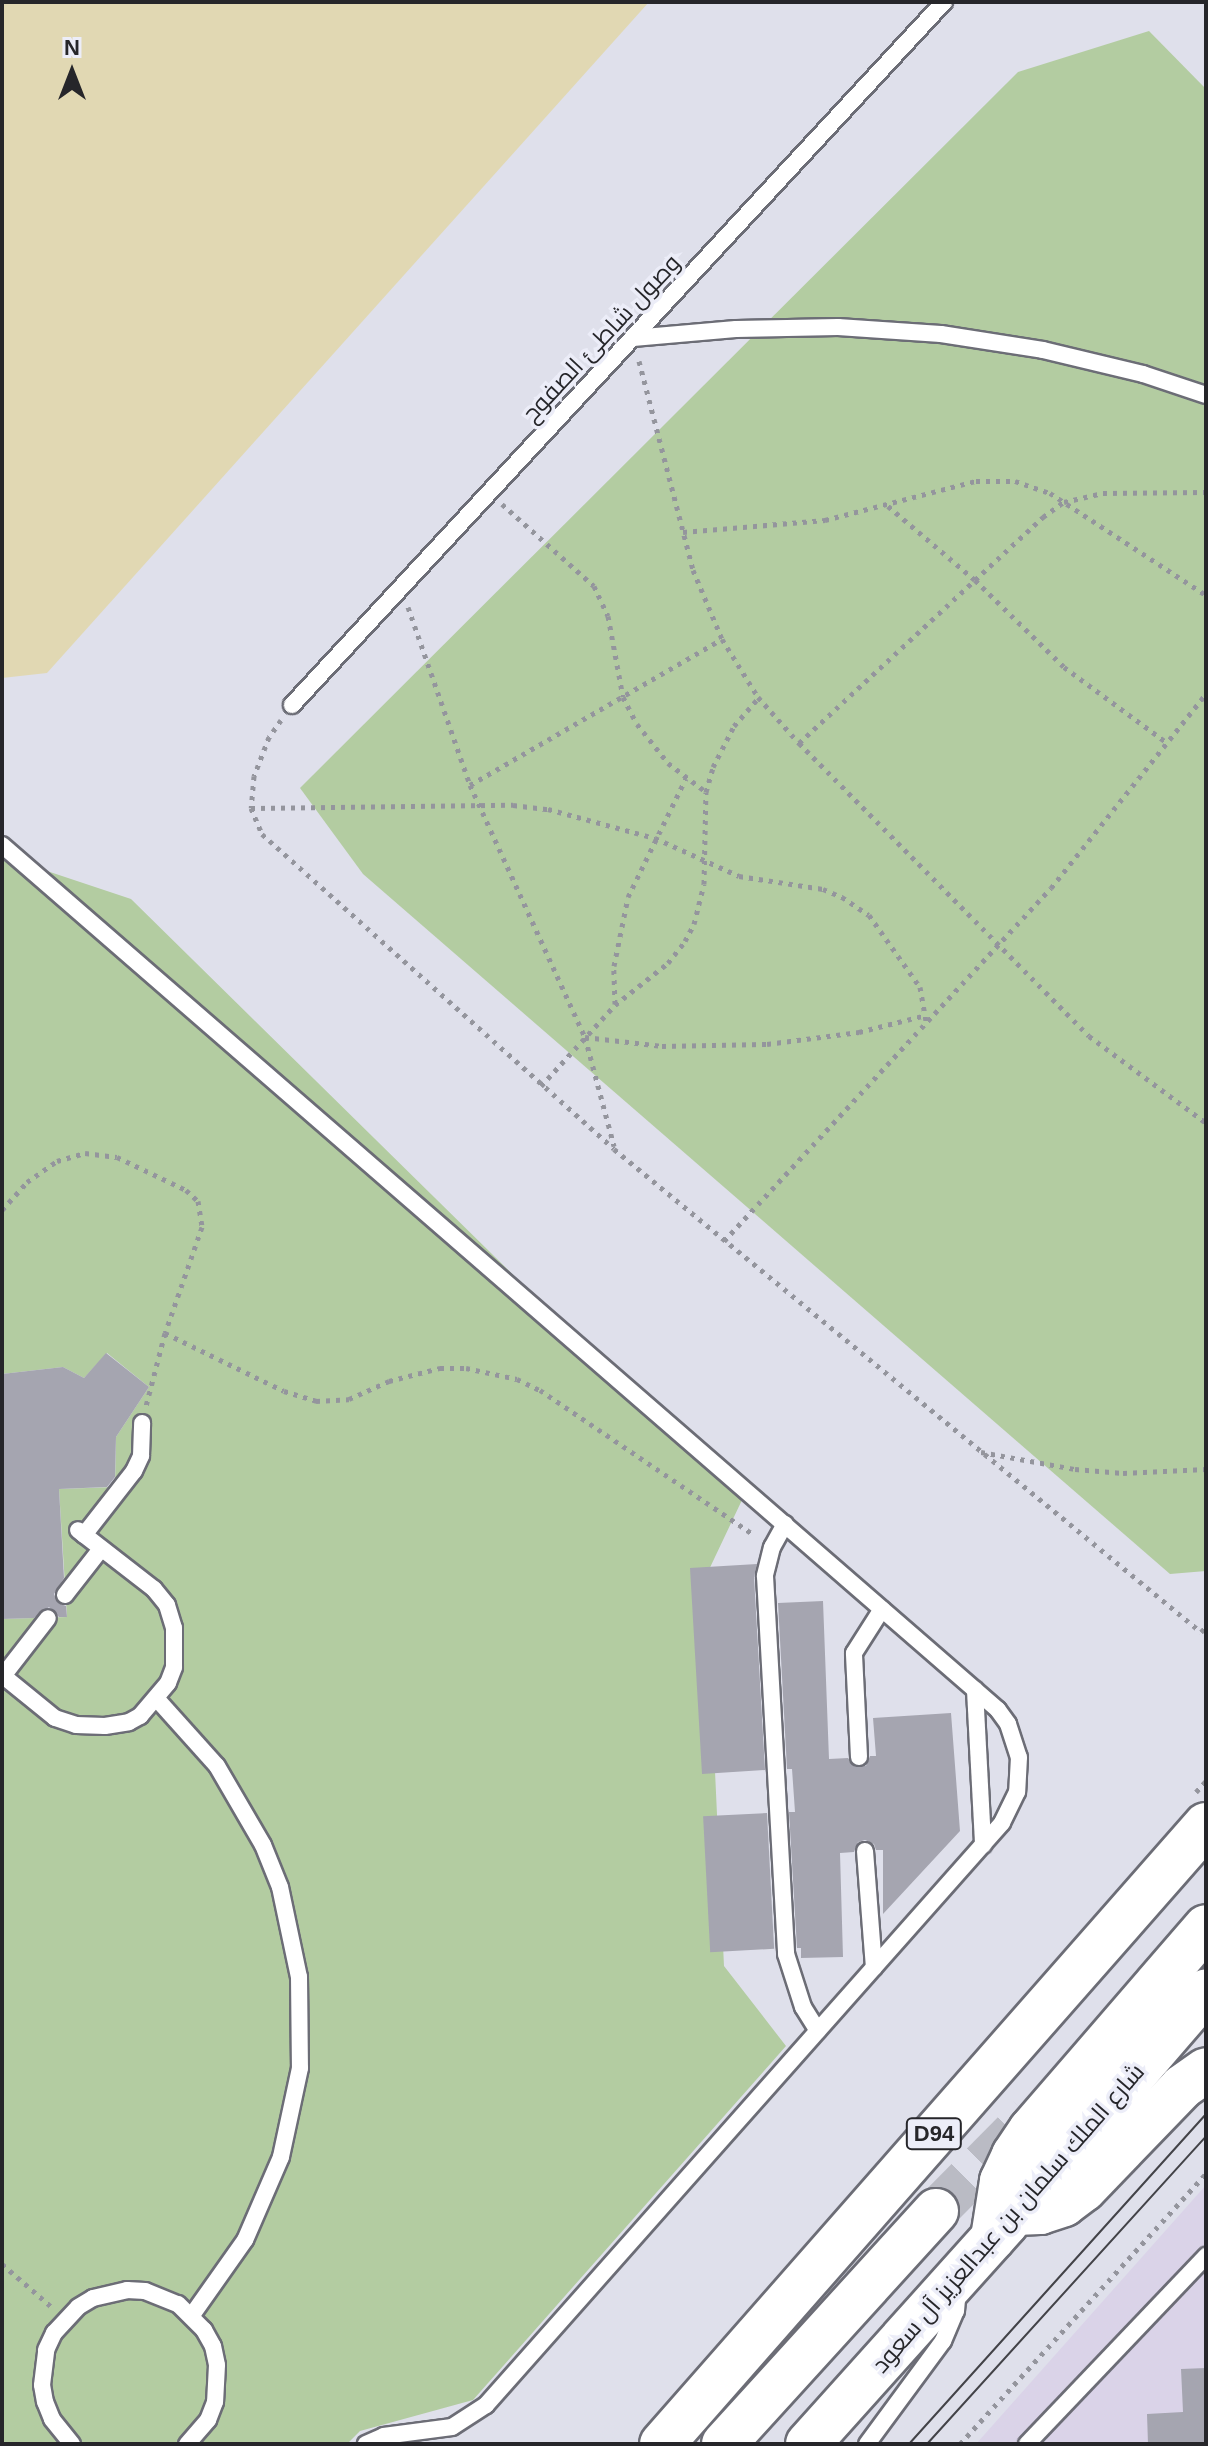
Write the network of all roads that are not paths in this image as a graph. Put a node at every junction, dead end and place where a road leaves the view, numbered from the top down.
1 (944, 2) edge
2 (633, 338) junction
3 (1206, 395) edge
4 (292, 705) road end
5 (2, 845) edge
6 (142, 1423) road end
7 (785, 1524) junction
8 (101, 1549) junction
9 (65, 1595) dead end
10 (882, 1609) junction
11 (48, 1618) dead end
12 (3, 1675) edge
13 (975, 1690) junction
14 (156, 1698) junction
15 (859, 1757) dead end
16 (1206, 1825) edge
17 (983, 1845) junction
18 (865, 1851) dead end
19 (1183, 1877) edge
20 (1206, 1927) edge
21 (874, 1968) junction
22 (1206, 1991) edge
23 (818, 2031) junction
24 (1206, 2070) edge
25 (936, 2211) tunnel mouth
26 (1004, 2225) junction
27 (1206, 2256) edge
28 (958, 2277) junction
29 (192, 2315) junction
30 (196, 2441) edge
31 (72, 2444) edge
32 (366, 2444) edge
33 (662, 2444) edge
34 (724, 2444) edge
35 (808, 2444) edge
36 (867, 2444) edge
37 (1027, 2444) edge

1 - 2 lane, وصول شاطئ الصفوح
2 - 3 lane
2 - 4 lane, وصول شاطئ الصفوح
5 - 7 lane
6 - 8 lane
7 - 10 lane
7 - 23 lane
8 - 9 lane
8 - 14 lane
10 - 13 lane
10 - 15 lane
11 - 12 lane
12 - 14 lane
13 - 17 lane
13 - 17 lane
14 - 29 lane
16 - 19 main road, D94
17 - 21 lane
18 - 21 lane
19 - 33 main road, D94
20 - 26 main road
21 - 23 lane
22 - 26 main road, شارع الملك سلمان بن عبدالعزيز آل سعود
23 - 32 lane
24 - 26 main road
25 - 34 main road
26 - 28 main road, شارع الملك سلمان بن عبدالعزيز آل سعود
27 - 37 lane
28 - 35 main road, شارع الملك سلمان بن عبدالعزيز آل سعود
28 - 36 lane
29 - 30 lane
29 - 31 lane

